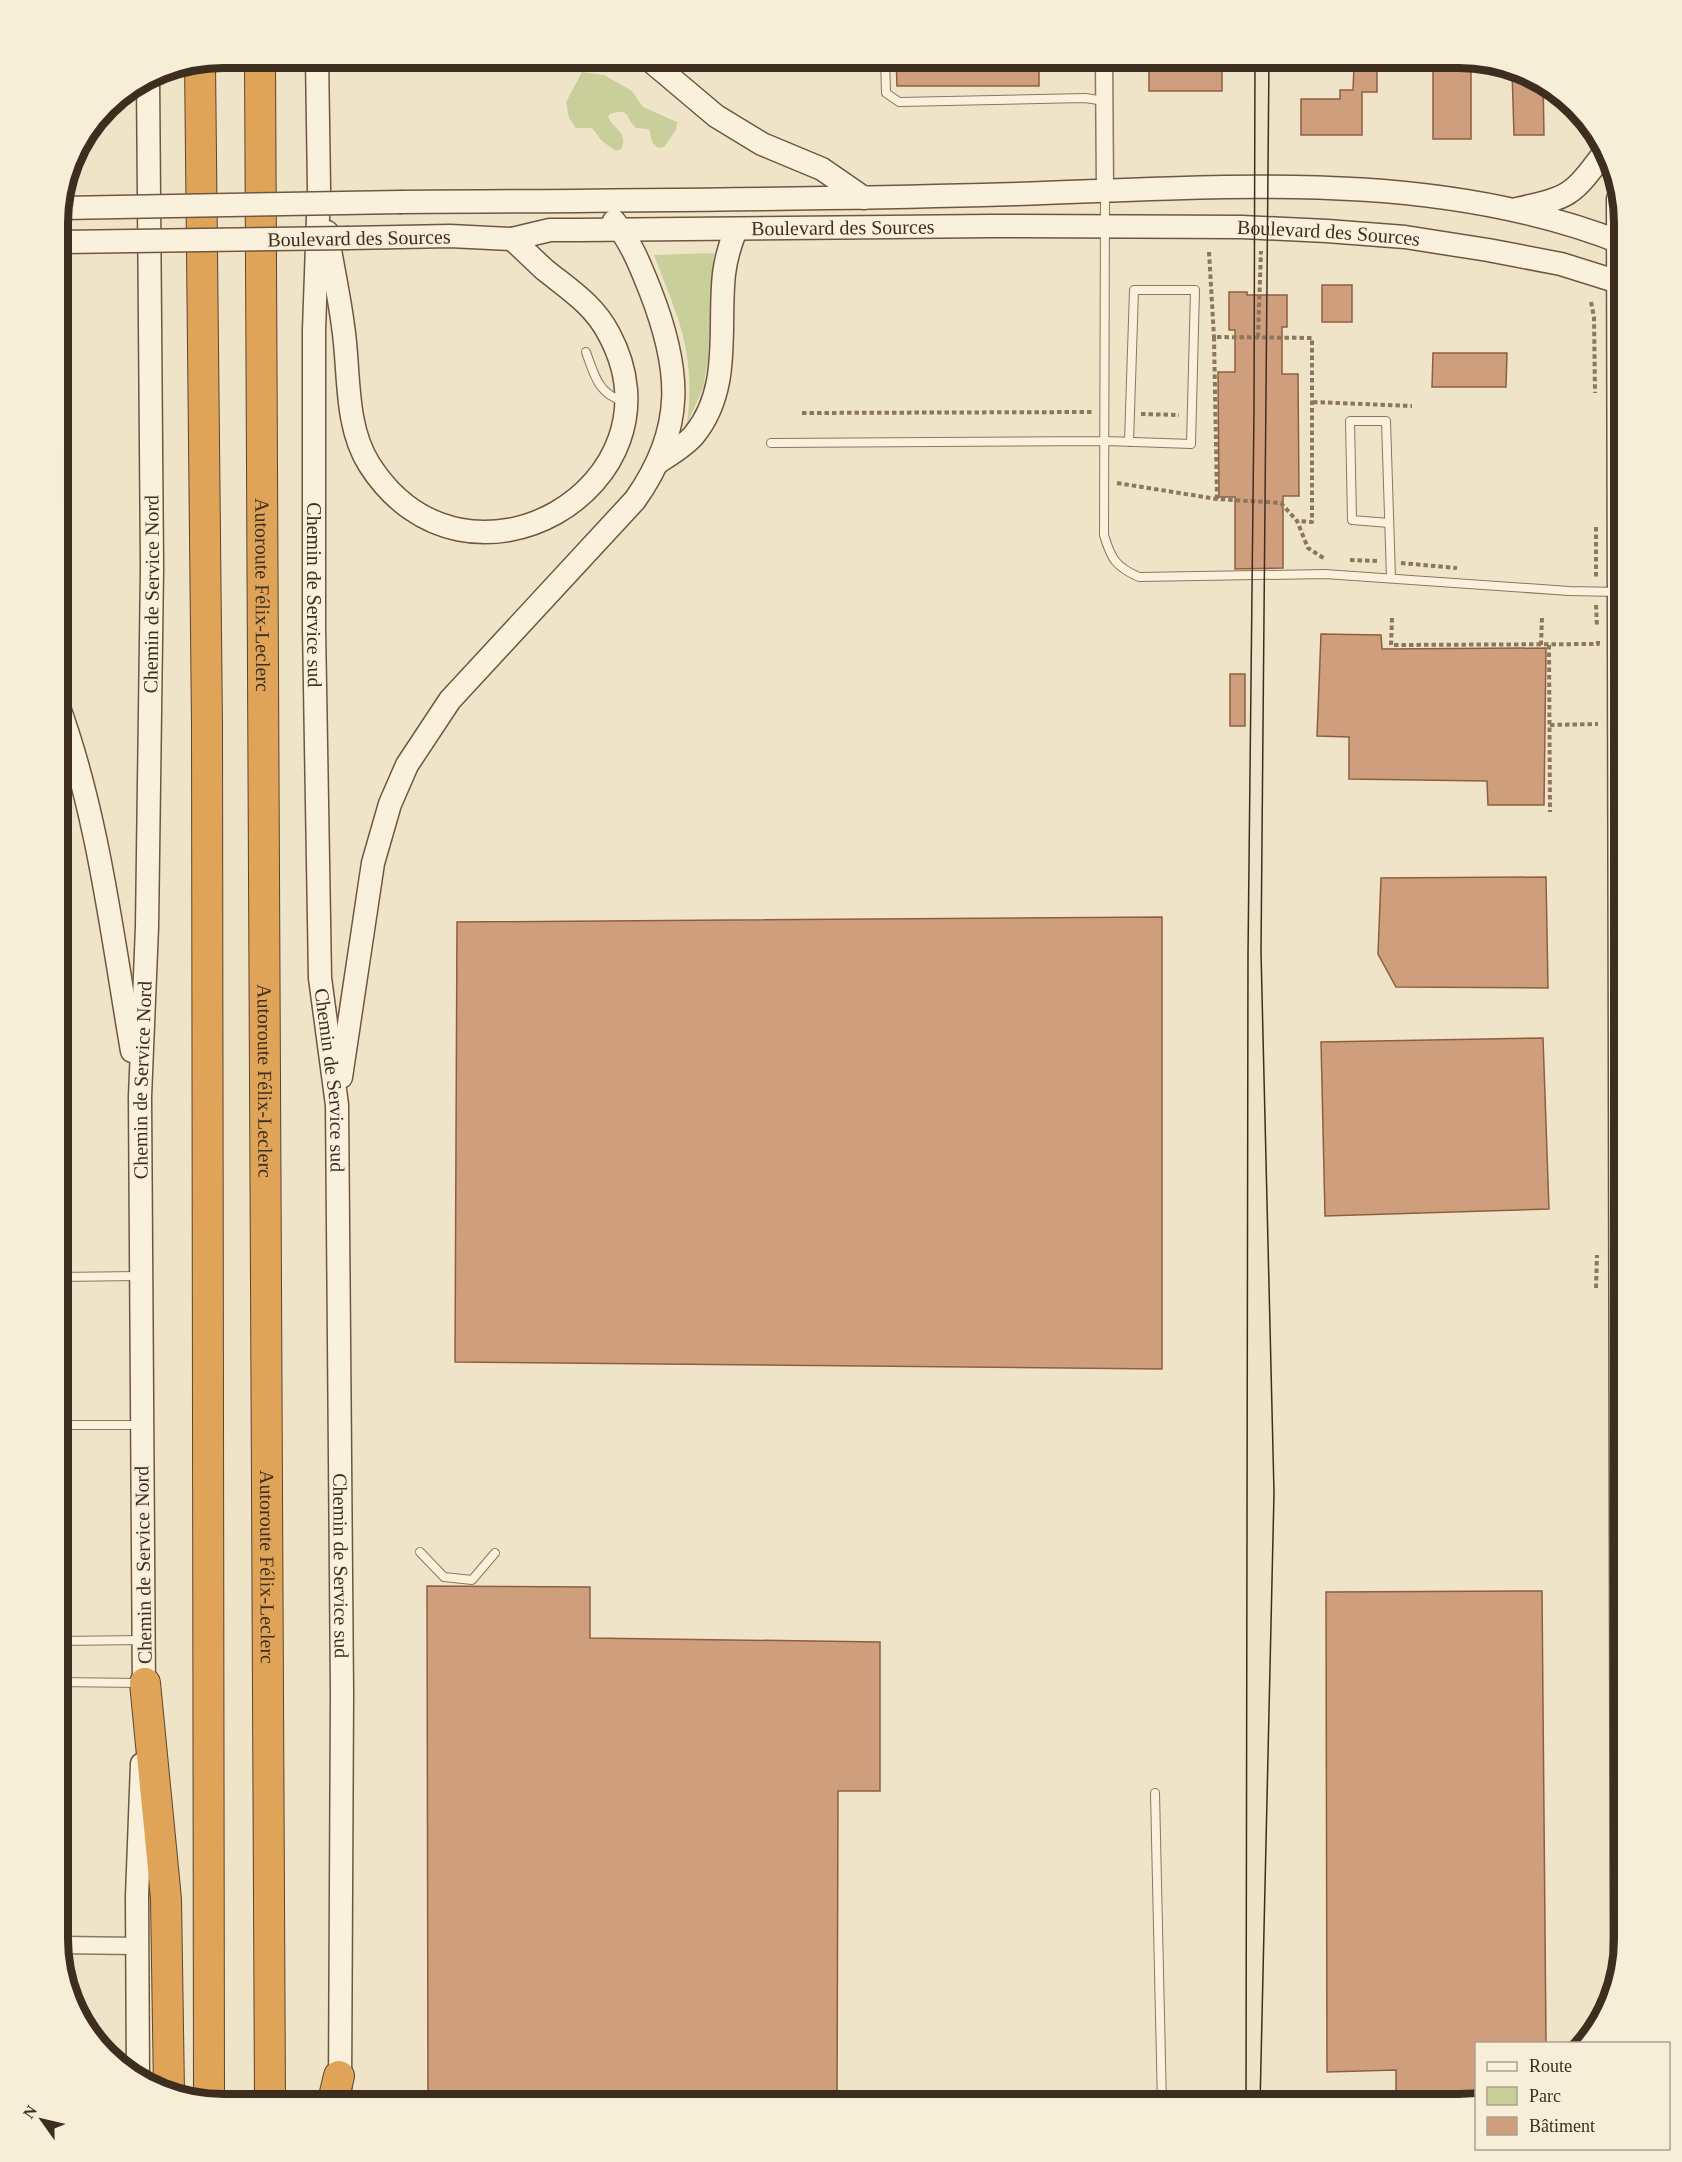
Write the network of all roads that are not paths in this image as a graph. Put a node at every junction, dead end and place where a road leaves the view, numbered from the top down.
1 (260, 68) edge
2 (317, 68) edge
3 (659, 68) edge
4 (885, 68) edge
5 (1104, 68) edge
6 (200, 69) edge
7 (148, 86) edge
8 (1105, 101) junction
9 (1600, 158) edge
10 (319, 189) junction
11 (1105, 192) junction
12 (864, 198) junction
13 (596, 201) junction
14 (68, 208) edge
15 (1509, 211) junction
16 (1105, 227) junction
17 (736, 230) junction
18 (621, 231) junction
19 (512, 239) junction
20 (1614, 240) edge
21 (68, 242) edge
22 (1614, 280) edge
23 (586, 352) dead end
24 (625, 401) junction
25 (1109, 441) junction
26 (1129, 442) junction
27 (771, 443) dead end
28 (657, 463) junction
29 (1389, 523) junction
30 (1391, 578) junction
31 (1614, 600) edge
32 (68, 738) edge
33 (140, 1097) junction
34 (337, 1105) junction
35 (140, 1276) junction
36 (68, 1277) edge
37 (68, 1425) edge
38 (141, 1425) junction
39 (420, 1552) dead end
40 (495, 1553) dead end
41 (144, 1640) junction
42 (68, 1641) edge
43 (68, 1682) edge
44 (145, 1683) junction
45 (1155, 1793) dead end
46 (68, 1945) edge
47 (138, 1946) junction
48 (138, 2069) edge
49 (169, 2085) edge
50 (340, 2091) edge
51 (209, 2093) edge
52 (270, 2094) edge
53 (1161, 2094) edge

1 - 52 highway, Autoroute Félix-Leclerc
2 - 10 main road, Chemin de Service sud
3 - 12 main road
4 - 8 lane
5 - 8 street
6 - 51 highway
7 - 33 main road, Chemin de Service Nord
8 - 11 street
9 - 15 main road
10 - 24 main road
10 - 34 main road, Chemin de Service sud
11 - 12 main road, Boulevard des Sources
11 - 15 main road, Boulevard des Sources
11 - 16 lane
12 - 13 main road, Boulevard des Sources
13 - 14 main road, Boulevard des Sources, bridge
13 - 18 main road
15 - 20 main road, Boulevard des Sources
16 - 17 main road, Boulevard des Sources
16 - 22 main road, Boulevard des Sources
16 - 25 lane
17 - 18 main road, Boulevard des Sources
17 - 28 main road
18 - 19 main road, Boulevard des Sources
18 - 28 main road
19 - 21 main road, Boulevard des Sources, bridge
19 - 24 main road
23 - 24 lane
25 - 26 lane
25 - 27 lane
25 - 30 lane
26 - 26 lane
28 - 34 main road
29 - 29 lane
29 - 30 lane
30 - 31 lane
32 - 33 main road
33 - 35 main road, Chemin de Service Nord
34 - 50 main road, Chemin de Service sud
35 - 36 lane
35 - 38 main road, Chemin de Service Nord
37 - 38 lane
38 - 41 main road, Chemin de Service Nord
39 - 40 lane
41 - 42 lane
41 - 44 main road, Chemin de Service Nord
43 - 44 lane
44 - 47 main road, Chemin de Service Nord
44 - 49 highway
45 - 53 lane
46 - 47 street
47 - 48 main road, Chemin de Service Nord

